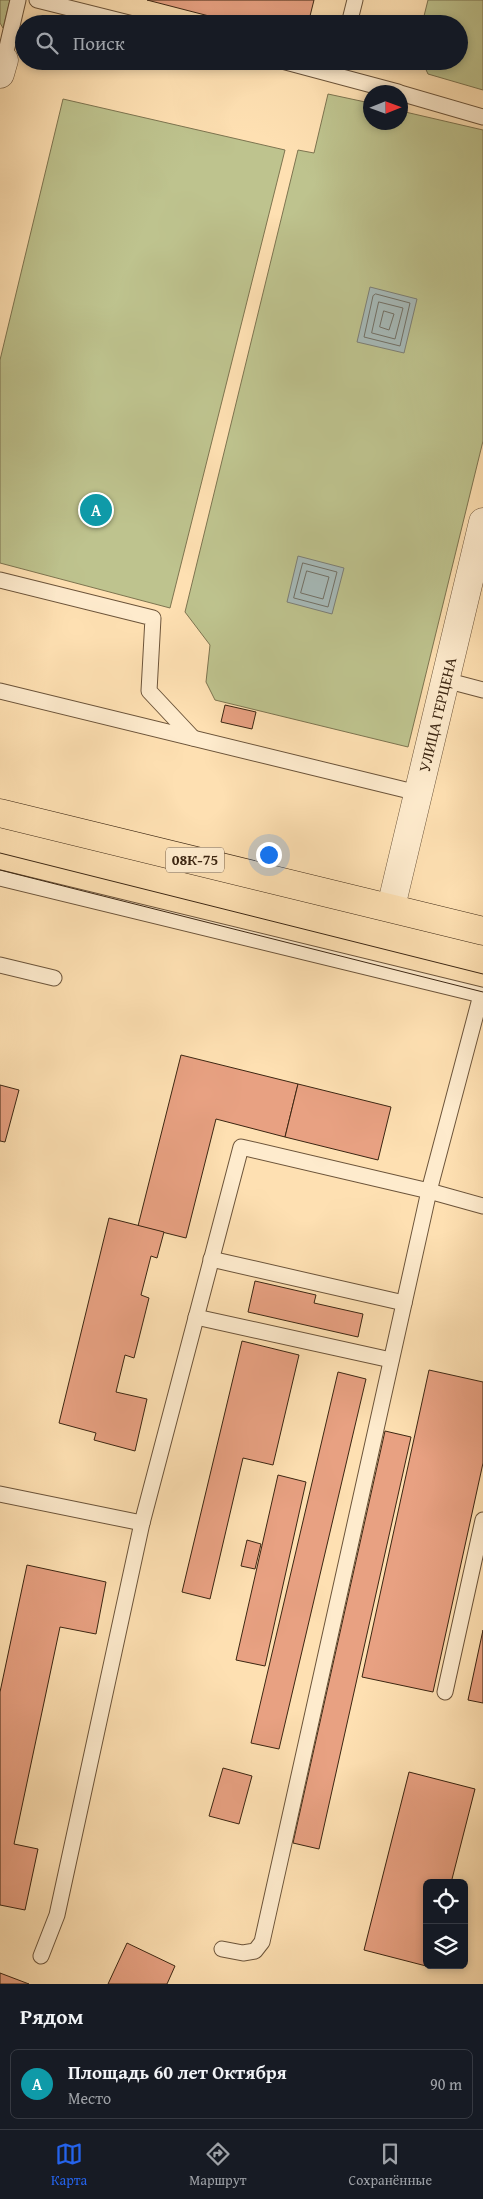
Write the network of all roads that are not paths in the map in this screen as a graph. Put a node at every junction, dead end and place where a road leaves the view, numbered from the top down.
1 (18, 0) edge
2 (37, 0) edge
3 (355, 0) edge
4 (97, 15) edge
5 (351, 15) edge
6 (1, 61) edge
7 (343, 70) edge
8 (379, 85) edge
9 (408, 96) edge
10 (483, 117) edge
11 (483, 522) edge
12 (0, 580) edge
13 (445, 680) junction
14 (483, 690) edge
15 (0, 691) edge
16 (193, 738) junction
17 (418, 793) junction
18 (0, 813) edge
19 (0, 878) edge
20 (391, 907) junction
21 (483, 931) edge
22 (0, 965) edge
23 (54, 978) dead end
24 (428, 1191) junction
25 (483, 1206) edge
26 (212, 1259) junction
27 (404, 1303) junction
28 (196, 1317) junction
29 (391, 1360) junction
30 (0, 1494) edge
31 (483, 1520) edge
32 (142, 1523) junction
33 (445, 1692) dead end
34 (222, 1949) dead end
35 (41, 1956) dead end

1 - 6 lane
2 - 4 lane
3 - 5 lane
7 - 8 lane
9 - 10 lane
11 - 13 street, УЛИЦА ГЕРЦЕНА
12 - 16 lane
13 - 14 lane
13 - 17 street, УЛИЦА ГЕРЦЕНА
15 - 16 lane
16 - 17 lane
17 - 20 street, УЛИЦА ГЕРЦЕНА
18 - 20 main road, 08К-75
19 - 24 lane
20 - 21 main road, 08К-75
22 - 23 lane
24 - 25 lane
24 - 26 lane
24 - 27 lane
26 - 27 lane
26 - 28 lane
27 - 29 lane
28 - 29 lane
28 - 32 lane
29 - 34 lane
30 - 32 lane
31 - 33 lane
32 - 35 lane

